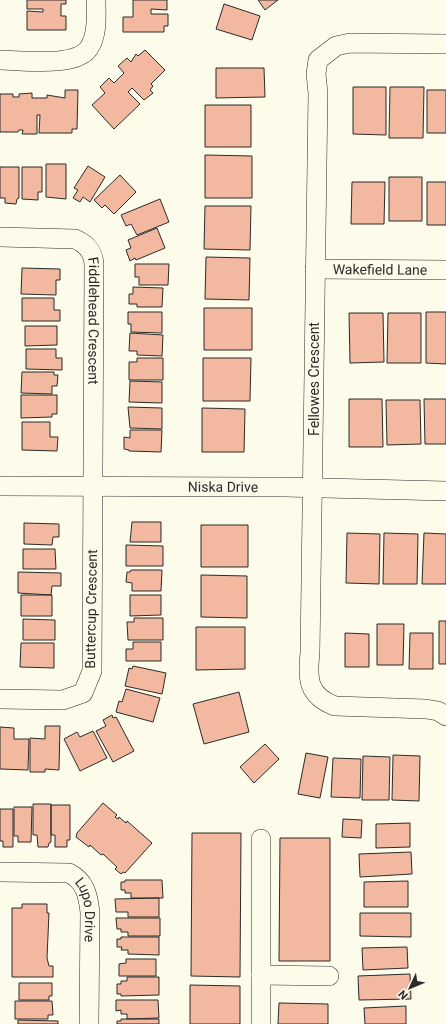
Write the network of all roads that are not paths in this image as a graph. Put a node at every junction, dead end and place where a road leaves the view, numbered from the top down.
1 (96, 0) edge
2 (446, 44) edge
3 (0, 60) edge
4 (0, 237) edge
5 (315, 269) junction
6 (446, 270) edge
7 (0, 486) edge
8 (93, 487) junction
9 (314, 488) junction
10 (446, 491) edge
11 (0, 699) edge
12 (446, 716) edge
13 (262, 839) dead end
14 (0, 872) edge
15 (261, 975) junction
16 (329, 976) dead end
17 (89, 1024) edge
18 (261, 1024) edge

1 - 3 street
2 - 5 street, Fellowes Crescent
4 - 8 street, Fiddlehead Crescent
5 - 6 street, Wakefield Lane
5 - 9 street, Fellowes Crescent
7 - 8 street, Niska Drive
8 - 9 street, Niska Drive
8 - 11 street, Buttercup Crescent
9 - 10 street, Niska Drive
9 - 12 street, Fellowes Crescent
13 - 15 street
14 - 17 street, Lupo Drive
15 - 16 street
15 - 18 street

